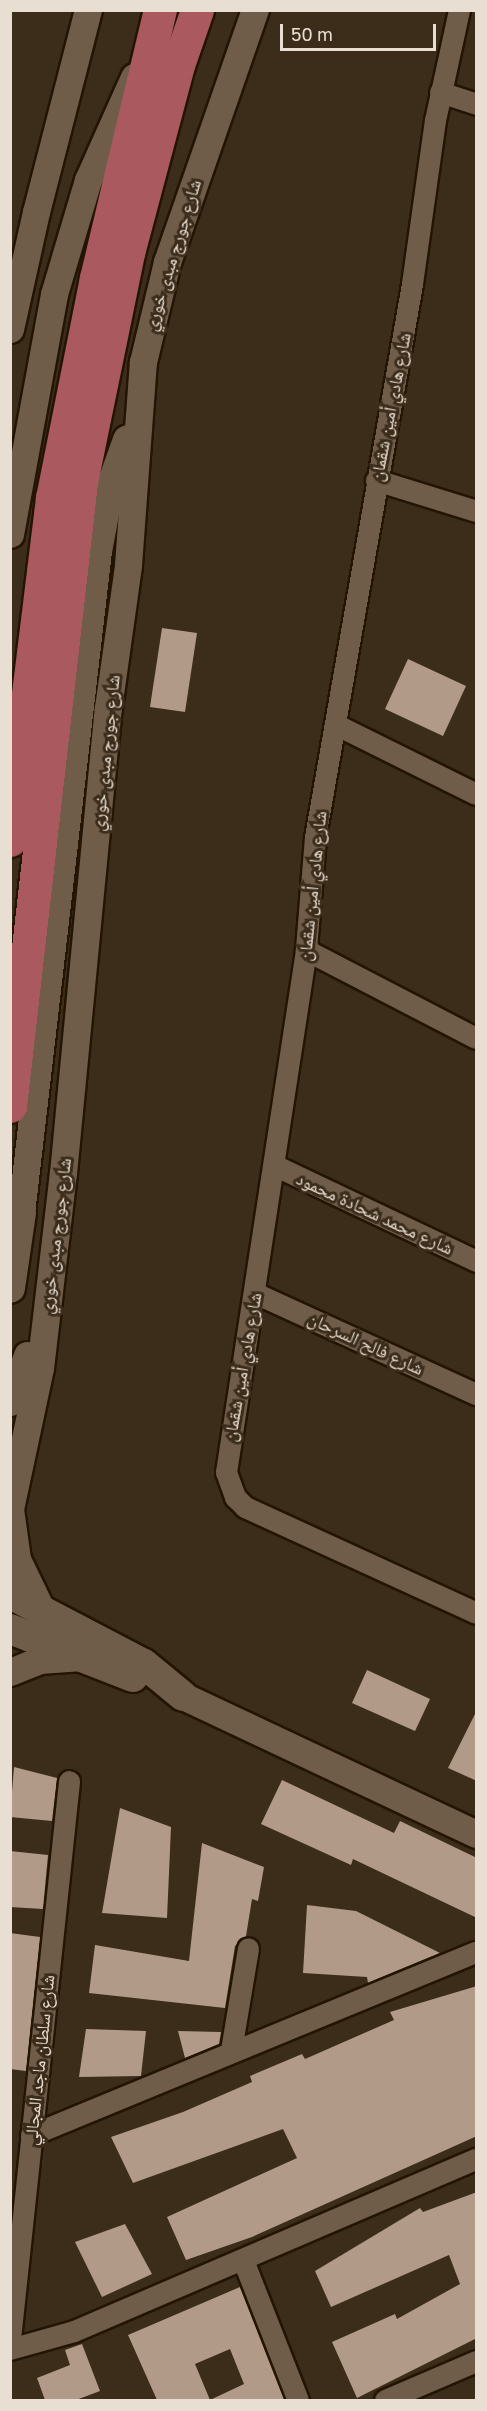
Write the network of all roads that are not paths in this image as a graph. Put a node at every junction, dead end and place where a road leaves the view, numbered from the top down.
1 (197, 10) edge
2 (255, 10) edge
3 (459, 10) edge
4 (86, 12) edge
5 (158, 19) edge
6 (440, 92) junction
7 (477, 104) edge
8 (10, 329) edge
9 (136, 415) junction
10 (376, 480) junction
11 (477, 511) edge
12 (10, 534) edge
13 (335, 724) junction
14 (477, 794) edge
15 (10, 840) edge
16 (306, 950) junction
17 (477, 1038) edge
18 (10, 1106) edge
19 (274, 1165) junction
20 (63, 1173) junction
21 (21, 1213) joint
22 (477, 1261) edge
23 (10, 1288) edge
24 (255, 1293) junction
25 (477, 1394) edge
26 (10, 1402) edge
27 (10, 1509) edge
28 (10, 1594) edge
29 (42, 1611) junction
30 (477, 1613) edge
31 (10, 1629) edge
32 (82, 1657) junction
33 (10, 1672) edge
34 (183, 1696) junction
35 (69, 1781) dead end
36 (477, 1834) edge
37 (248, 1948) dead end
38 (477, 1952) edge
39 (231, 2050) junction
40 (31, 2135) junction
41 (477, 2159) edge
42 (243, 2260) junction
43 (10, 2339) edge
44 (10, 2349) edge
45 (477, 2361) edge
46 (298, 2400) edge
47 (385, 2400) edge

1 - 18 main road
2 - 9 street, شارع جورج مبدى خوري
3 - 6 street, شارع هادي أمين شقمان
4 - 8 street
5 - 12 street
5 - 15 main road
6 - 7 street
6 - 10 street, شارع هادي أمين شقمان
9 - 20 street, شارع جورج مبدى خوري
9 - 21 street
10 - 11 street
10 - 13 street, شارع هادي أمين شقمان
13 - 14 street
13 - 16 street, شارع هادي أمين شقمان
16 - 17 street
16 - 19 street, شارع هادي أمين شقمان
19 - 22 street, شارع محمد شحادة محمود
19 - 24 street, شارع هادي أمين شقمان
20 - 26 street
20 - 27 street, شارع جورج مبدى خوري
21 - 23 main road
24 - 25 street, شارع فالح السرحان
24 - 30 street, شارع هادي أمين شقمان
27 - 29 street, شارع جورج مبدى خوري
28 - 29 main road
29 - 34 main road
31 - 32 main road
32 - 33 street
32 - 34 main road
34 - 36 street
35 - 40 street, شارع سلطان ماجد المجالي
37 - 39 street
38 - 39 street
39 - 40 street
40 - 43 street, شارع سلطان ماجد المجالي
41 - 42 street
42 - 44 street
42 - 46 street
45 - 47 street

